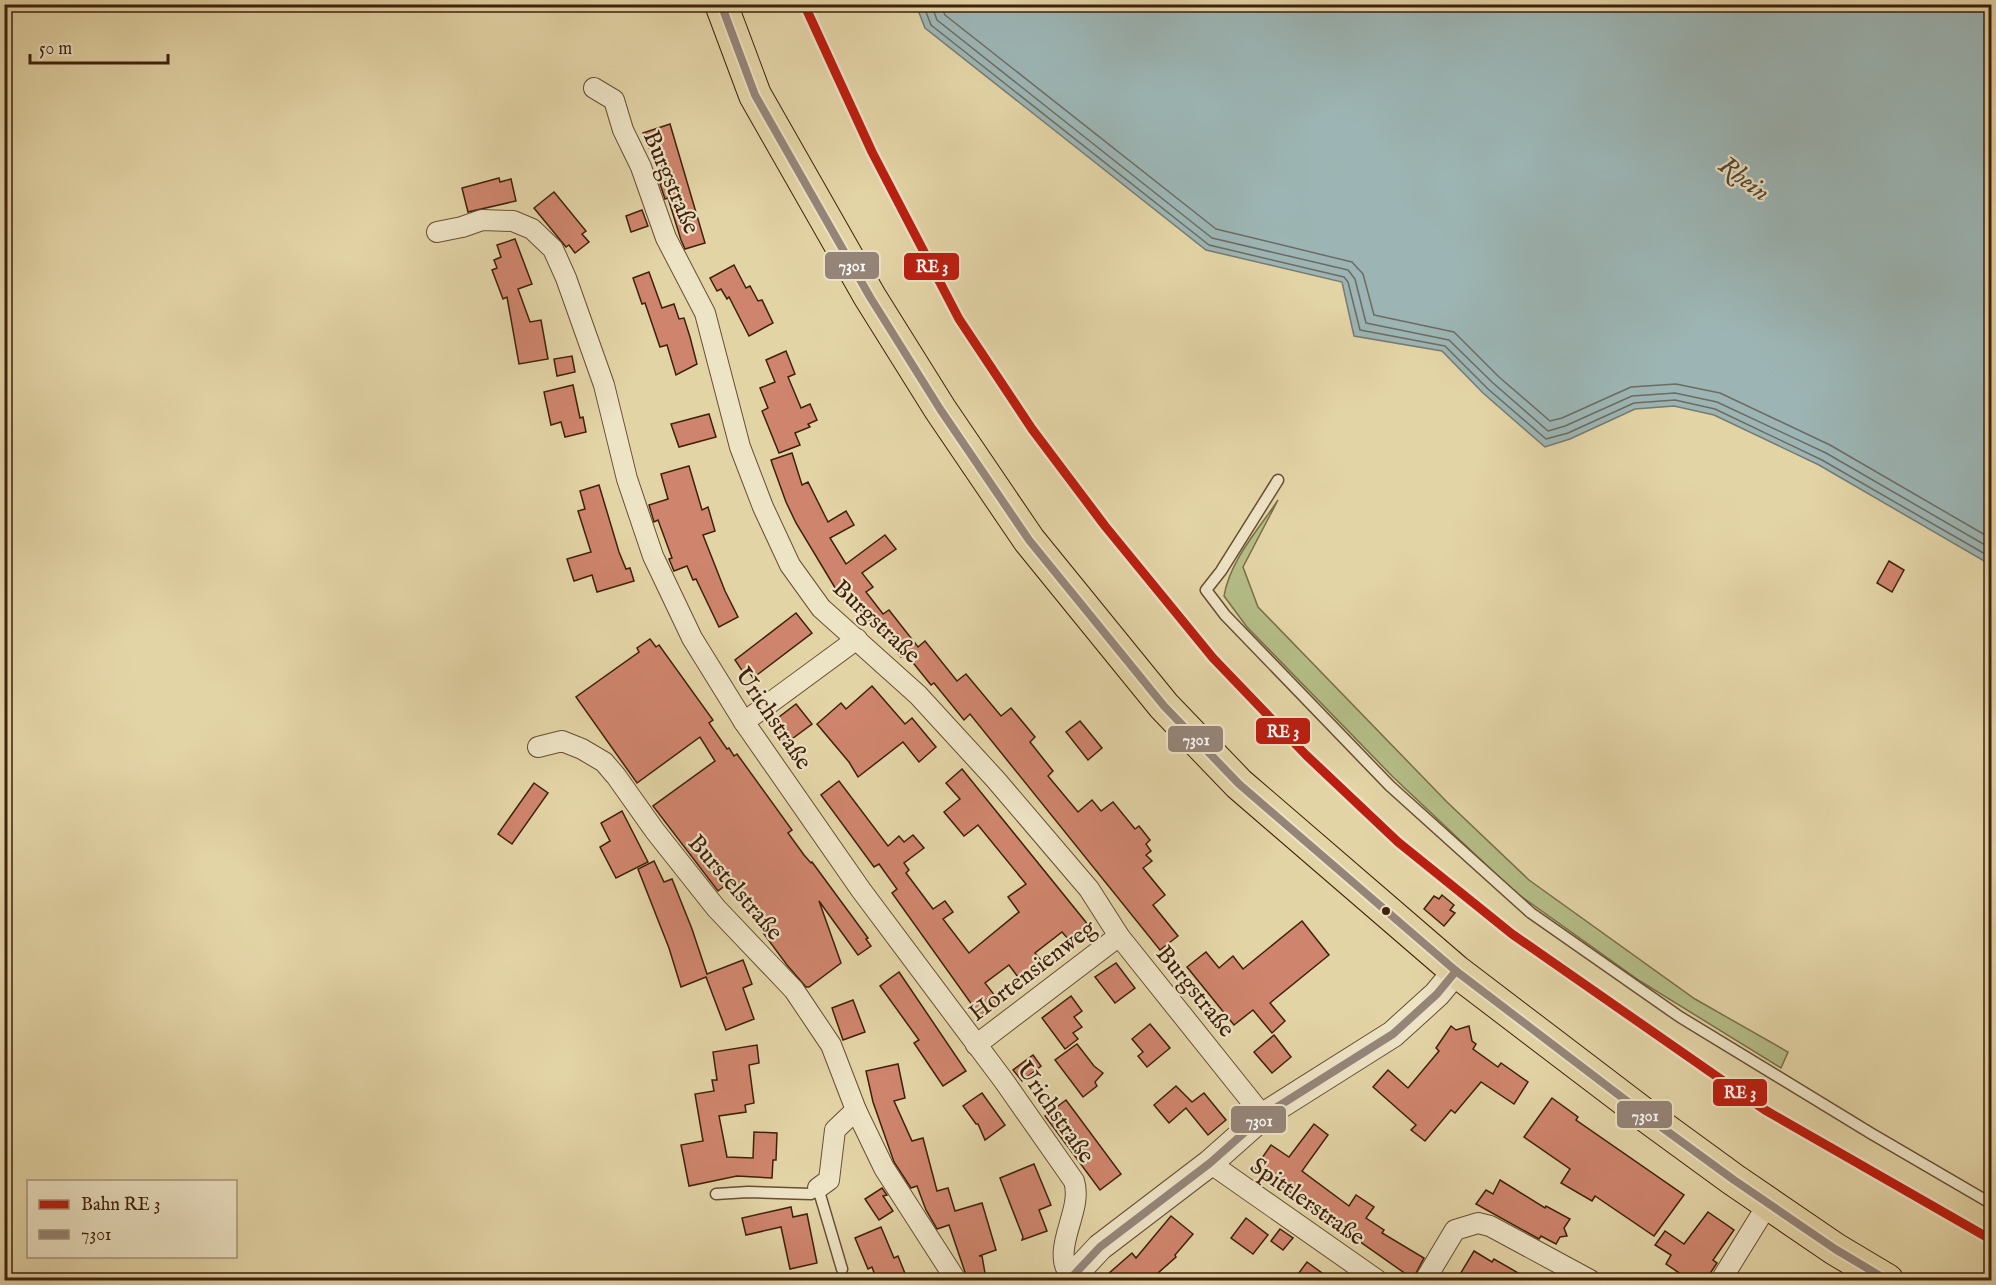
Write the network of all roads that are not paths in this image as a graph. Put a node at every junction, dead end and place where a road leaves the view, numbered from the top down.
1 (721, 4) edge
2 (594, 88) dead end
3 (437, 232) dead end
4 (1278, 480) dead end
5 (857, 639) junction
6 (744, 722) junction
7 (538, 747) dead end
8 (1119, 936) junction
9 (1456, 971) junction
10 (976, 1045) junction
11 (856, 1110) junction
12 (1263, 1116) junction
13 (1210, 1163) junction
14 (818, 1188) junction
15 (716, 1194) dead end
16 (1768, 1204) junction
17 (1992, 1204) edge
18 (842, 1269) dead end
19 (1071, 1279) edge
20 (956, 1281) edge
21 (1377, 1281) edge
22 (1425, 1281) edge
23 (1590, 1281) edge
24 (1721, 1281) edge
25 (1887, 1281) edge

1 - 9 main road
2 - 5 street, Burgstraße
3 - 6 street, Urichstraße
4 - 17 lane
5 - 6 street
5 - 8 street, Burgstraße
6 - 10 street, Urichstraße
7 - 11 street, Burstelstraße
8 - 10 street, Hortensienweg
8 - 12 street, Burgstraße
9 - 12 street
9 - 16 main road
10 - 19 street, Urichstraße
11 - 14 street
11 - 20 street, Burstelstraße
12 - 13 street
13 - 19 street
13 - 21 street, Spittlerstraße
14 - 15 lane
14 - 18 lane
16 - 24 street
16 - 25 main road
22 - 23 street

